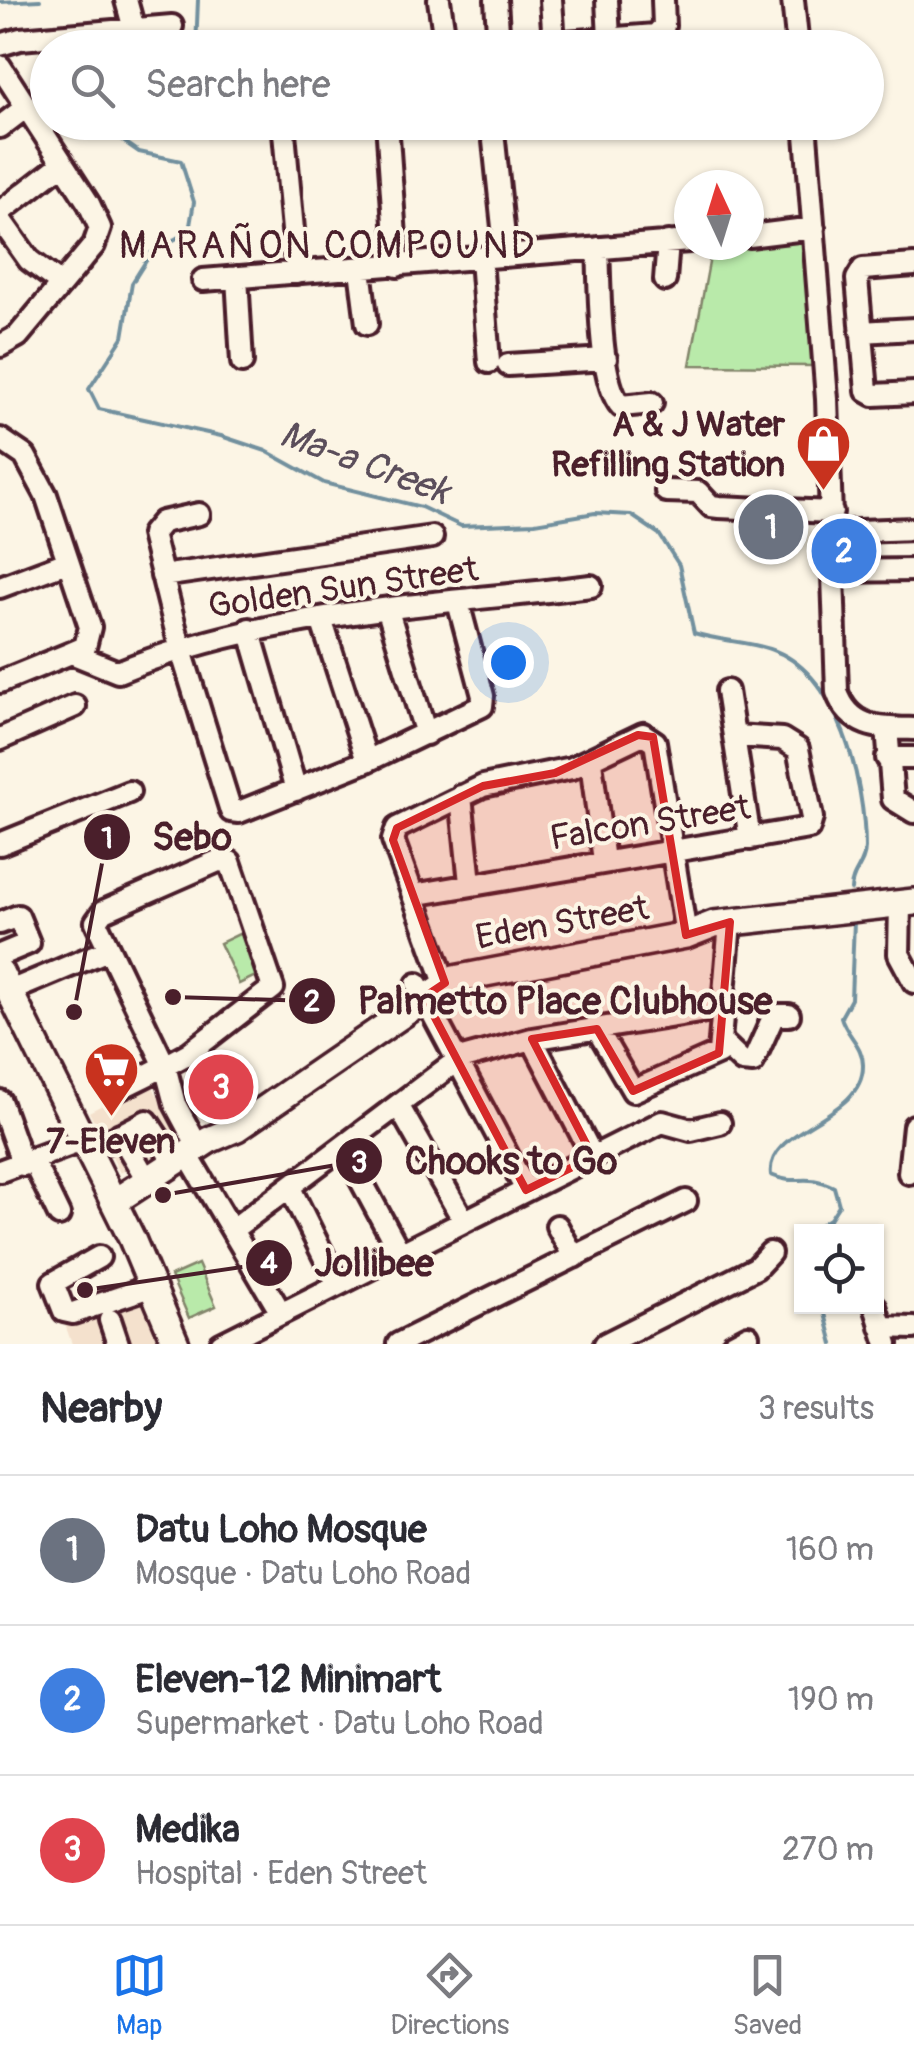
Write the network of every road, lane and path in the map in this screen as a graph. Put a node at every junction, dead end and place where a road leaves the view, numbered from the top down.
1 (126, 0) edge
2 (439, 0) edge
3 (496, 0) edge
4 (551, 0) edge
5 (607, 0) edge
6 (663, 0) edge
7 (793, 0) edge
8 (172, 26) dead end
9 (134, 29) junction
10 (123, 30) edge
11 (443, 30) edge
12 (498, 30) edge
13 (553, 30) edge
14 (609, 30) edge
15 (660, 30) edge
16 (796, 30) edge
17 (30, 38) edge
18 (0, 45) edge
19 (0, 66) edge
20 (26, 108) junction
21 (30, 114) edge
22 (0, 126) edge
23 (47, 140) edge
24 (285, 140) edge
25 (387, 140) edge
26 (494, 140) edge
27 (807, 140) edge
28 (62, 164) junction
29 (0, 216) edge
30 (814, 228) junction
31 (764, 234) edge
32 (674, 242) edge
33 (598, 248) junction
34 (674, 254) edge
35 (506, 256) junction
36 (481, 259) junction
37 (914, 265) edge
38 (397, 266) junction
39 (360, 268) junction
40 (297, 273) junction
41 (237, 277) junction
42 (203, 280) dead end
43 (665, 280) dead end
44 (61, 284) junction
45 (367, 324) dead end
46 (914, 329) edge
47 (862, 332) junction
48 (0, 346) edge
49 (606, 359) junction
50 (242, 362) dead end
51 (914, 393) edge
52 (652, 402) dead end
53 (0, 439) edge
54 (666, 491) dead end
55 (199, 514) dead end
56 (832, 522) junction
57 (914, 529) edge
58 (432, 536) dead end
59 (67, 562) junction
60 (914, 570) edge
61 (832, 571) junction
62 (162, 576) junction
63 (591, 586) dead end
64 (0, 587) edge
65 (458, 602) junction
66 (388, 611) junction
67 (321, 619) junction
68 (249, 629) junction
69 (180, 647) junction
70 (71, 653) junction
71 (0, 682) edge
72 (727, 690) dead end
73 (75, 706) dead end
74 (886, 728) junction
75 (914, 729) edge
76 (426, 734) junction
77 (736, 736) junction
78 (0, 739) edge
79 (887, 758) junction
80 (914, 758) edge
81 (367, 761) junction
82 (590, 762) junction
83 (296, 790) junction
84 (129, 792) dead end
85 (461, 796) junction
86 (914, 812) edge
87 (750, 839) junction
88 (0, 844) edge
89 (672, 850) junction
90 (604, 861) junction
91 (470, 883) junction
92 (413, 895) junction
93 (907, 903) edge
94 (722, 923) junction
95 (0, 924) edge
96 (685, 929) junction
97 (108, 950) junction
98 (0, 955) edge
99 (914, 982) edge
100 (432, 983) junction
101 (8, 989) edge
102 (725, 1008) junction
103 (789, 1015) dead end
104 (597, 1029) junction
105 (532, 1039) junction
106 (723, 1043) junction
107 (458, 1060) junction
108 (165, 1066) junction
109 (120, 1089) dead end
110 (0, 1101) edge
111 (398, 1105) junction
112 (720, 1123) dead end
113 (914, 1126) edge
114 (120, 1134) junction
115 (87, 1146) junction
116 (343, 1148) junction
117 (192, 1151) junction
118 (593, 1157) junction
119 (28, 1163) junction
120 (0, 1171) edge
121 (908, 1173) dead end
122 (147, 1180) junction
123 (290, 1188) junction
124 (526, 1190) junction
125 (686, 1201) dead end
126 (114, 1202) junction
127 (58, 1215) dead end
128 (464, 1222) junction
129 (557, 1226) dead end
130 (232, 1230) junction
131 (770, 1253) dead end
132 (400, 1254) junction
133 (574, 1256) junction
134 (99, 1257) dead end
135 (338, 1284) junction
136 (153, 1286) junction
137 (281, 1314) junction
138 (110, 1320) dead end
139 (881, 1326) edge
140 (914, 1328) edge
141 (118, 1344) edge
142 (176, 1344) edge
143 (221, 1344) edge
144 (398, 1344) edge
145 (605, 1344) edge

1 - 9 street
2 - 11 street
3 - 12 street
4 - 13 street
5 - 14 street
6 - 15 street
7 - 16 street
8 - 9 street
9 - 10 street
17 - 18 street
19 - 20 street
20 - 21 street
20 - 22 street
23 - 28 street
24 - 40 street
25 - 38 street
26 - 35 street
27 - 30 street
28 - 29 street
28 - 44 street
29 - 44 street
30 - 31 street
30 - 56 street
32 - 33 street
33 - 35 street
33 - 49 street
34 - 43 street
35 - 36 street
36 - 38 street
36 - 49 street
37 - 47 street
38 - 39 street
39 - 40 street
39 - 45 street
40 - 41 street
41 - 42 street
41 - 50 street
44 - 48 street
46 - 47 street
47 - 51 street
49 - 52 street
53 - 59 street
54 - 56 street
55 - 62 street
56 - 57 street
56 - 61 street
58 - 62 street
59 - 64 street
59 - 70 street
60 - 61 street
61 - 74 street
62 - 69 street
63 - 65 street, Golden Sun Street
65 - 66 street, Golden Sun Street
65 - 76 street
66 - 67 street, Golden Sun Street
66 - 76 street
67 - 68 street, Golden Sun Street
67 - 81 street
68 - 69 street, Golden Sun Street
68 - 83 street
69 - 70 street, Golden Sun Street
69 - 83 street
70 - 71 street
72 - 77 street
73 - 78 street
74 - 75 street
74 - 79 street
76 - 81 street
77 - 87 street
77 - 87 street, Falcon Street
79 - 80 street
79 - 86 street
81 - 83 street
82 - 85 street
82 - 89 street
82 - 90 street
84 - 88 street
85 - 91 street
85 - 92 street
87 - 89 street, Falcon Street
89 - 90 street, Falcon Street
89 - 96 street
90 - 91 street, Falcon Street
91 - 92 street, Falcon Street
92 - 100 street
93 - 94 main road, Eden Street
93 - 99 street
94 - 96 main road, Eden Street
94 - 102 street
95 - 98 street
96 - 100 main road, Eden Street
97 - 101 street
97 - 108 street
97 - 108 street
100 - 107 street
100 - 117 main road, Eden Street
101 - 115 main road
102 - 104 street
102 - 106 street
103 - 106 street
104 - 105 street
104 - 106 street
105 - 107 street
105 - 118 street
107 - 111 street
107 - 124 street
108 - 109 street
108 - 117 street
110 - 119 street
111 - 116 street
111 - 128 street
112 - 118 street
113 - 121 street
114 - 115 street
114 - 117 street
114 - 122 street
115 - 119 street
115 - 126 main road
116 - 123 street
116 - 132 street
117 - 122 main road, Eden Street
117 - 130 street
118 - 124 street
119 - 120 street
119 - 127 street
122 - 126 main road, Eden Street
123 - 130 street
123 - 135 street
124 - 128 street
125 - 133 street
126 - 136 main road
128 - 132 street
129 - 133 street
130 - 137 street
131 - 145 street
132 - 135 street
133 - 144 street
134 - 136 street
135 - 137 street
136 - 142 main road
137 - 143 street
138 - 141 street
139 - 140 street

